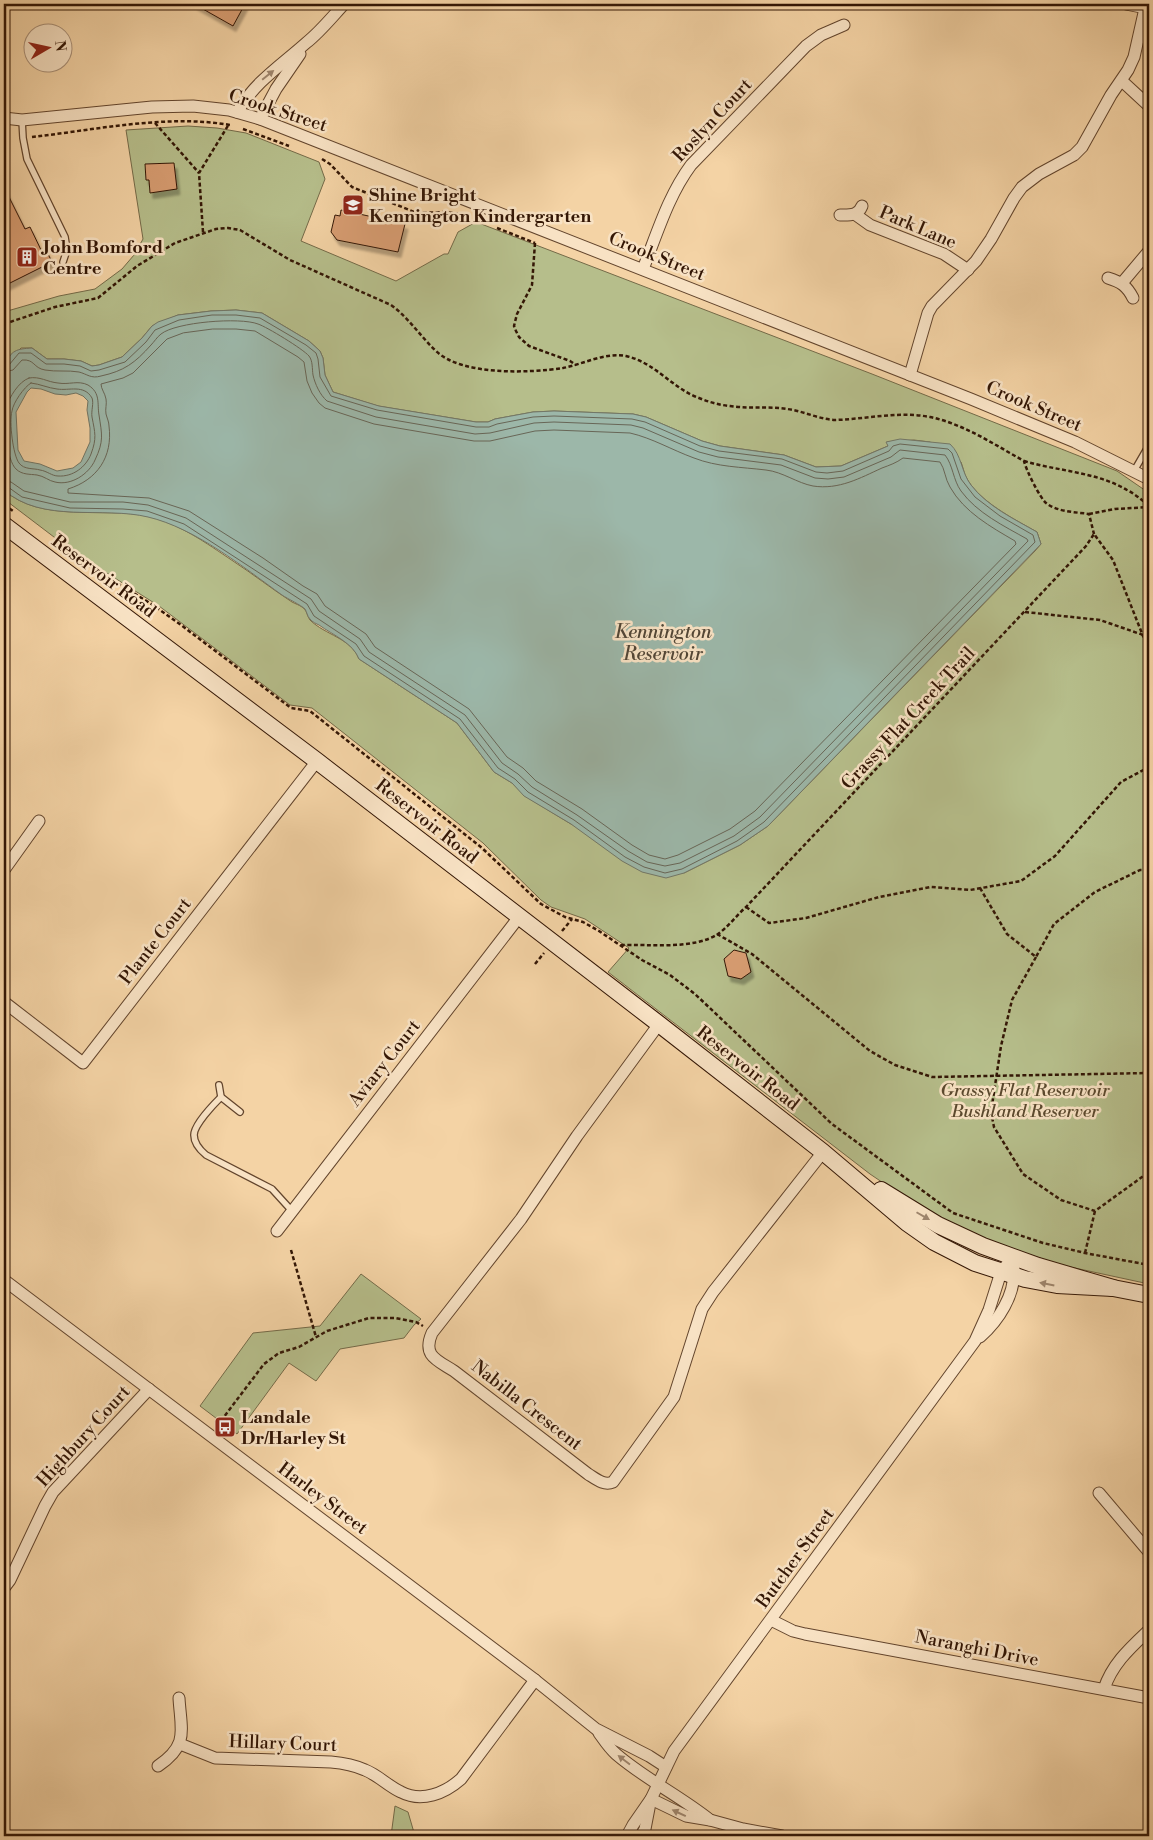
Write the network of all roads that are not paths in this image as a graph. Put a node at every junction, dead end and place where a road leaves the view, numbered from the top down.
1 (344, 4) edge
2 (1126, 4) edge
3 (1146, 6) edge
4 (844, 25) dead end
5 (308, 42) junction
6 (1122, 81) junction
7 (1149, 106) edge
8 (237, 112) junction
9 (4, 118) edge
10 (260, 119) junction
11 (22, 120) junction
12 (4, 126) edge
13 (840, 215) dead end
14 (1149, 251) edge
15 (63, 262) dead end
16 (643, 269) junction
17 (968, 270) junction
18 (1108, 278) dead end
19 (1122, 283) junction
20 (1133, 298) dead end
21 (910, 374) junction
22 (1149, 445) edge
23 (1134, 471) junction
24 (1149, 479) edge
25 (4, 525) edge
26 (317, 762) junction
27 (40, 821) dead end
28 (4, 870) edge
29 (519, 917) junction
30 (4, 1002) edge
31 (660, 1024) junction
32 (219, 1085) dead end
33 (221, 1097) junction
34 (240, 1112) dead end
35 (823, 1152) junction
36 (292, 1211) junction
37 (276, 1231) dead end
38 (1013, 1257) junction
39 (1008, 1274) junction
40 (4, 1280) edge
41 (1113, 1288) junction
42 (1149, 1295) edge
43 (149, 1389) junction
44 (1100, 1493) dead end
45 (1149, 1552) edge
46 (4, 1588) edge
47 (771, 1620) junction
48 (1149, 1630) edge
49 (535, 1680) junction
50 (1104, 1689) junction
51 (179, 1698) dead end
52 (1149, 1698) edge
53 (596, 1729) junction
54 (180, 1744) junction
55 (158, 1766) dead end
56 (666, 1767) junction
57 (658, 1784) junction
58 (651, 1799) junction
59 (710, 1820) junction
60 (628, 1836) edge
61 (641, 1836) edge
62 (782, 1836) edge

1 - 5 street
2 - 3 street
3 - 6 street
4 - 16 street, Roslyn Court
8 -> 5 street
5 - 10 street
6 - 7 street
6 - 17 street
8 - 10 street, Crook Street
8 - 11 street, Crook Street
9 - 11 street, Crook Street
10 - 16 street, Crook Street
11 - 12 street, Crook Street
11 - 15 lane
13 - 17 street, Park Lane
14 - 19 street
16 - 21 street, Crook Street
17 - 21 street
18 - 19 street
19 - 20 street
21 - 23 street, Crook Street
22 - 23 lane
23 - 24 street, Crook Street
25 - 26 main road, Reservoir Road
26 - 29 main road, Reservoir Road
26 - 30 street, Plante Court
27 - 28 street
29 - 31 main road, Reservoir Road
29 - 36 street, Aviary Court
31 - 35 main road, Reservoir Road
31 - 35 street, Nabilla Crescent
32 - 33 lane
33 - 34 lane
33 - 36 lane
35 -> 38 main road, Reservoir Road
35 - 39 main road, Reservoir Road
36 - 37 street, Aviary Court
38 - 39 street, Butcher Street
38 - 41 main road, Reservoir Road
41 -> 39 main road, Reservoir Road
39 - 47 street, Butcher Street
40 - 43 street, Harley Street
41 - 42 main road, Reservoir Road
43 - 46 street, Highbury Court
43 - 49 street, Harley Street
44 - 45 street
47 - 50 street, Naranghi Drive
47 - 56 street, Butcher Street
48 - 50 street
49 - 53 street, Harley Street
49 - 54 street, Hillary Court
50 - 52 street, Naranghi Drive
51 - 54 street
53 - 56 street, Harley Street
57 -> 53 street, Harley Street
54 - 55 street
56 - 57 street, Butcher Street
57 - 58 street, Butcher Street
57 - 59 street, Harley Street
59 -> 58 street, Harley Street
58 - 60 street, Butcher Street
58 - 61 street, Butcher Street
59 - 62 street, Harley Street

